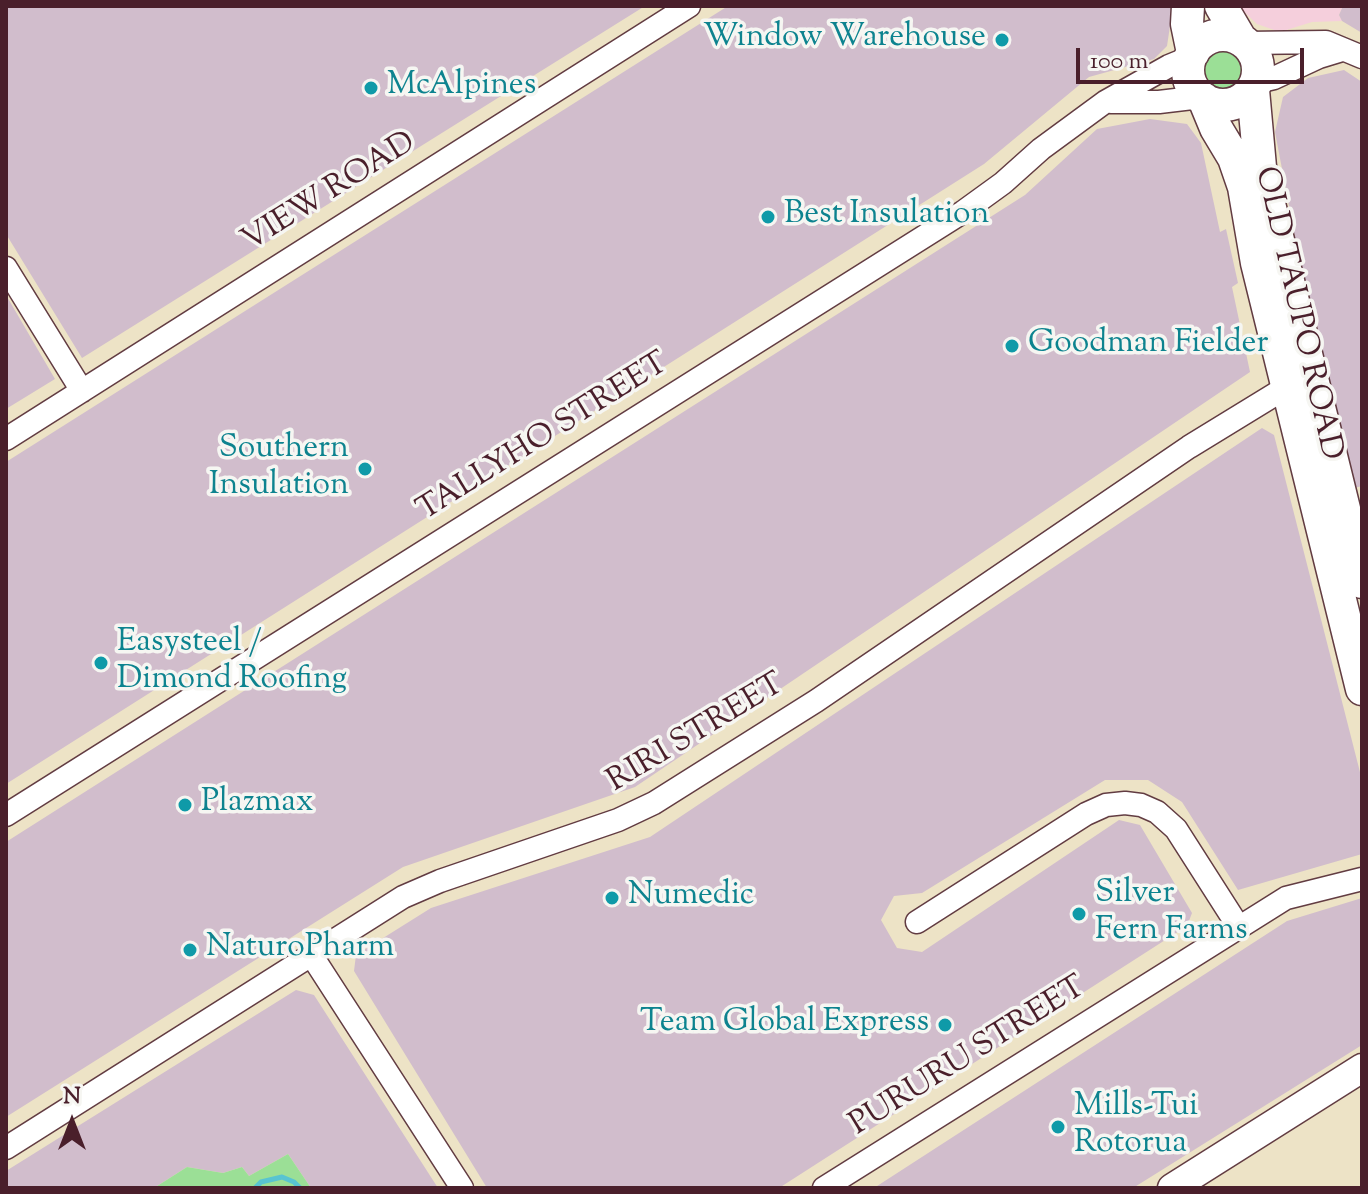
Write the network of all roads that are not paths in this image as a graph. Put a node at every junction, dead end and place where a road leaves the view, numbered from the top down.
1 (689, 6) edge
2 (1188, 6) edge
3 (1221, 6) edge
4 (1243, 42) junction
5 (1352, 53) edge
6 (1192, 55) junction
7 (1255, 86) junction
8 (1202, 98) junction
9 (1105, 102) junction
10 (6, 268) edge
11 (1299, 380) junction
12 (82, 391) junction
13 (6, 439) edge
14 (1342, 512) edge
15 (1362, 582) edge
16 (1362, 689) edge
17 (6, 815) edge
18 (1362, 879) edge
19 (917, 922) dead end
20 (1238, 926) junction
21 (312, 956) junction
22 (1362, 1068) edge
23 (6, 1148) edge
24 (462, 1188) edge
25 (824, 1188) edge
26 (1172, 1188) edge

1 - 12 street, VIEW ROAD
2 - 6 highway
3 - 4 highway
4 - 5 street
4 - 6 highway
4 - 7 highway
5 - 7 street
6 - 8 highway
6 - 9 street, TALLYHO STREET
7 - 8 highway
7 - 11 highway, OLD TAUPO ROAD
8 - 9 street
8 - 11 highway, OLD TAUPO ROAD
9 - 17 street, TALLYHO STREET
10 - 12 street
11 - 14 highway, OLD TAUPO ROAD
11 - 21 street, RIRI STREET
12 - 13 street, VIEW ROAD
14 - 15 highway, OLD TAUPO ROAD
14 - 16 highway, OLD TAUPO ROAD
18 - 20 street, PURURU STREET
19 - 20 street
20 - 25 street, PURURU STREET
21 - 23 street, RIRI STREET
21 - 24 street
22 - 26 main road

